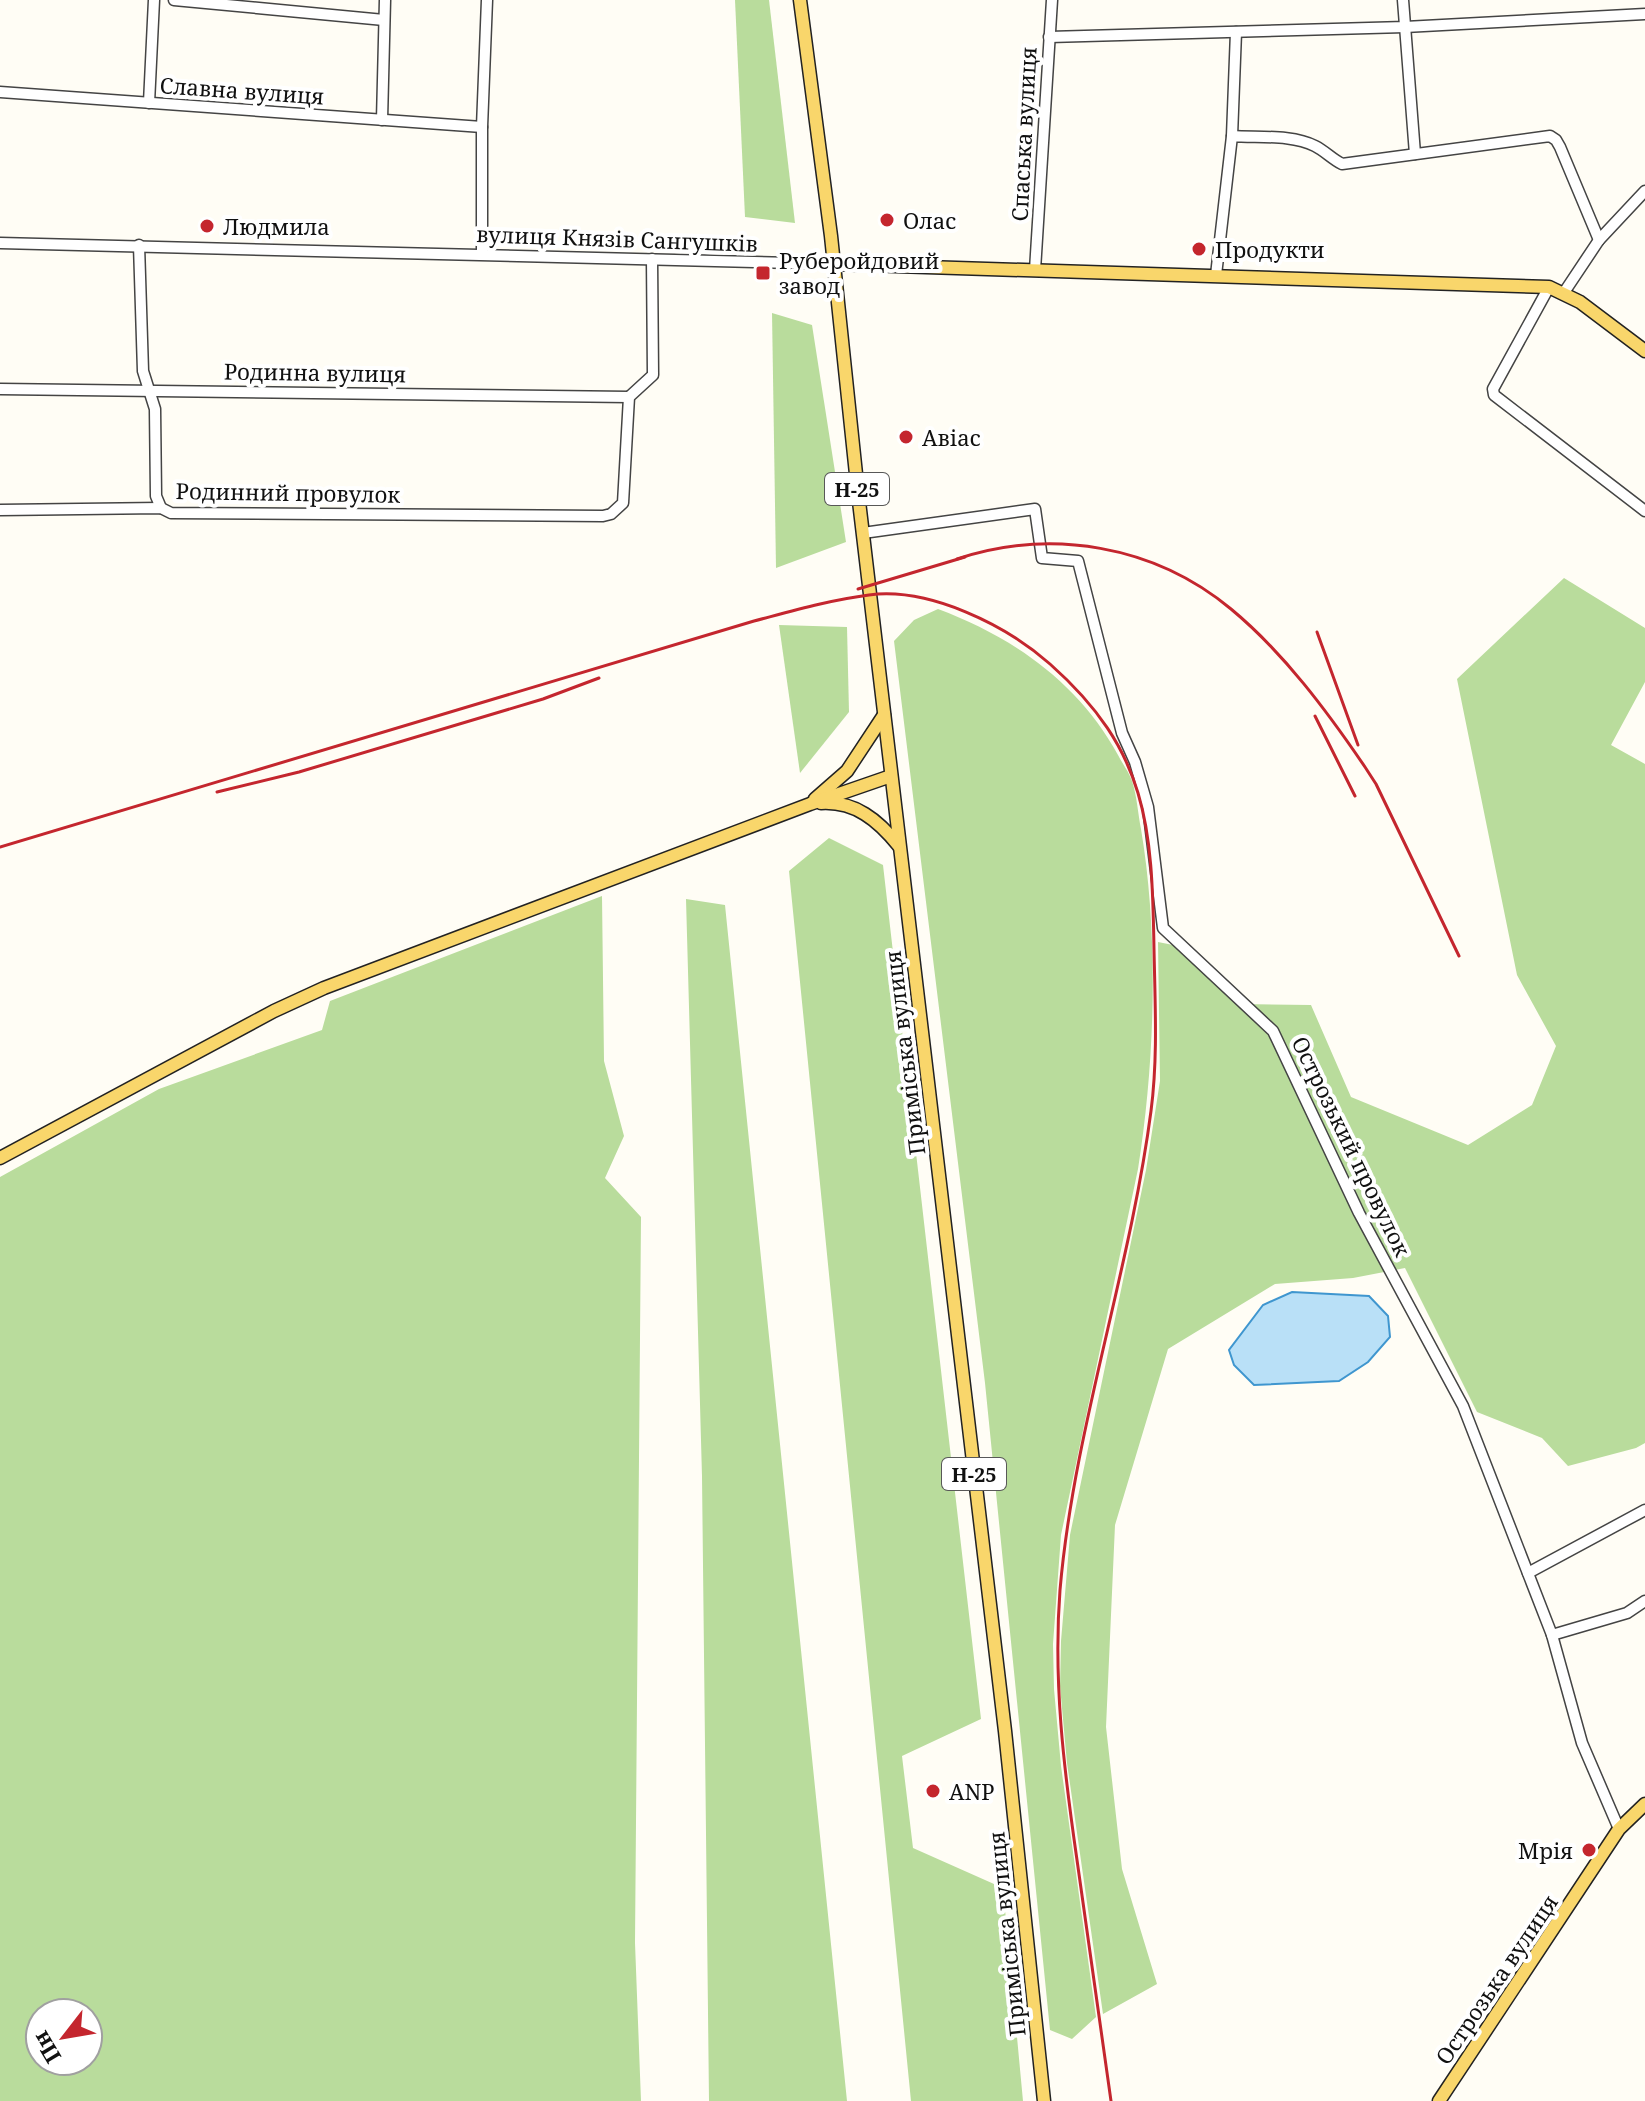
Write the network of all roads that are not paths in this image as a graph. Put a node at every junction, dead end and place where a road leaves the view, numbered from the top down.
1 (154, 0) edge
2 (174, 0) edge
3 (385, 0) edge
4 (487, 0) edge
5 (800, 0) edge
6 (1052, 0) edge
7 (1403, 0) edge
8 (1645, 14) edge
9 (384, 20) junction
10 (1405, 27) junction
11 (1236, 32) junction
12 (1049, 37) junction
13 (0, 92) edge
14 (149, 103) junction
15 (382, 120) junction
16 (482, 127) junction
17 (1232, 136) junction
18 (1415, 154) junction
19 (1645, 191) edge
20 (1599, 240) junction
21 (0, 243) edge
22 (139, 245) junction
23 (482, 254) junction
24 (652, 259) junction
25 (834, 264) junction
26 (1035, 270) junction
27 (1216, 275) junction
28 (1549, 287) junction
29 (1563, 294) junction
30 (1645, 351) edge
31 (0, 389) edge
32 (150, 390) junction
33 (629, 397) junction
34 (161, 508) junction
35 (0, 510) edge
36 (1645, 511) edge
37 (863, 533) junction
38 (884, 715) junction
39 (891, 776) junction
40 (810, 804) junction
41 (900, 847) junction
42 (0, 1158) edge
43 (1645, 1510) edge
44 (1528, 1573) junction
45 (1645, 1601) edge
46 (1552, 1635) junction
47 (1645, 1804) edge
48 (1619, 1829) junction
49 (1044, 2101) edge
50 (1439, 2101) edge

1 - 14 street
2 - 9 street
3 - 9 street
4 - 16 street
5 - 25 main road, Приміська вулиця / Н-25
6 - 12 street, Спаська вулиця
7 - 10 street
8 - 10 street
9 - 15 street
10 - 11 street
10 - 18 street
11 - 12 street
11 - 17 street
12 - 26 street, Спаська вулиця
13 - 14 street, Славна вулиця
14 - 15 street, Славна вулиця
15 - 16 street, Славна вулиця
16 - 23 street
17 - 18 street
17 - 27 street
18 - 20 street
19 - 20 street
20 - 29 street
21 - 22 street, вулиця Князів Сангушків
22 - 23 street, вулиця Князів Сангушків
22 - 32 street
23 - 24 street, вулиця Князів Сангушків
24 - 25 street, вулиця Князів Сангушків
24 - 33 street
25 - 26 main road, вулиця Князів Сангушків
25 - 37 main road, Приміська вулиця / Н-25
26 - 27 main road, вулиця Князів Сангушків
27 - 28 main road, вулиця Князів Сангушків
28 - 29 main road, вулиця Князів Сангушків
28 - 36 street
29 - 30 main road, вулиця Князів Сангушків
31 - 32 street, Родинна вулиця
32 - 33 street, Родинна вулиця
32 - 34 street
33 - 34 street, Родинний провулок
34 - 35 street, Родинний провулок
37 - 38 main road, Приміська вулиця / Н-25
37 - 44 street, Острозький провулок
38 - 39 main road, Приміська вулиця / Н-25
38 - 40 main road
39 - 40 main road
39 - 41 main road, Приміська вулиця / Н-25
40 - 41 main road
40 - 42 main road
41 - 49 main road, Приміська вулиця / Н-25
43 - 44 street
44 - 46 street, Острозький провулок
45 - 46 street
46 - 48 street, Острозький провулок
47 - 48 main road, Острозька вулиця
48 - 50 main road, Острозька вулиця

